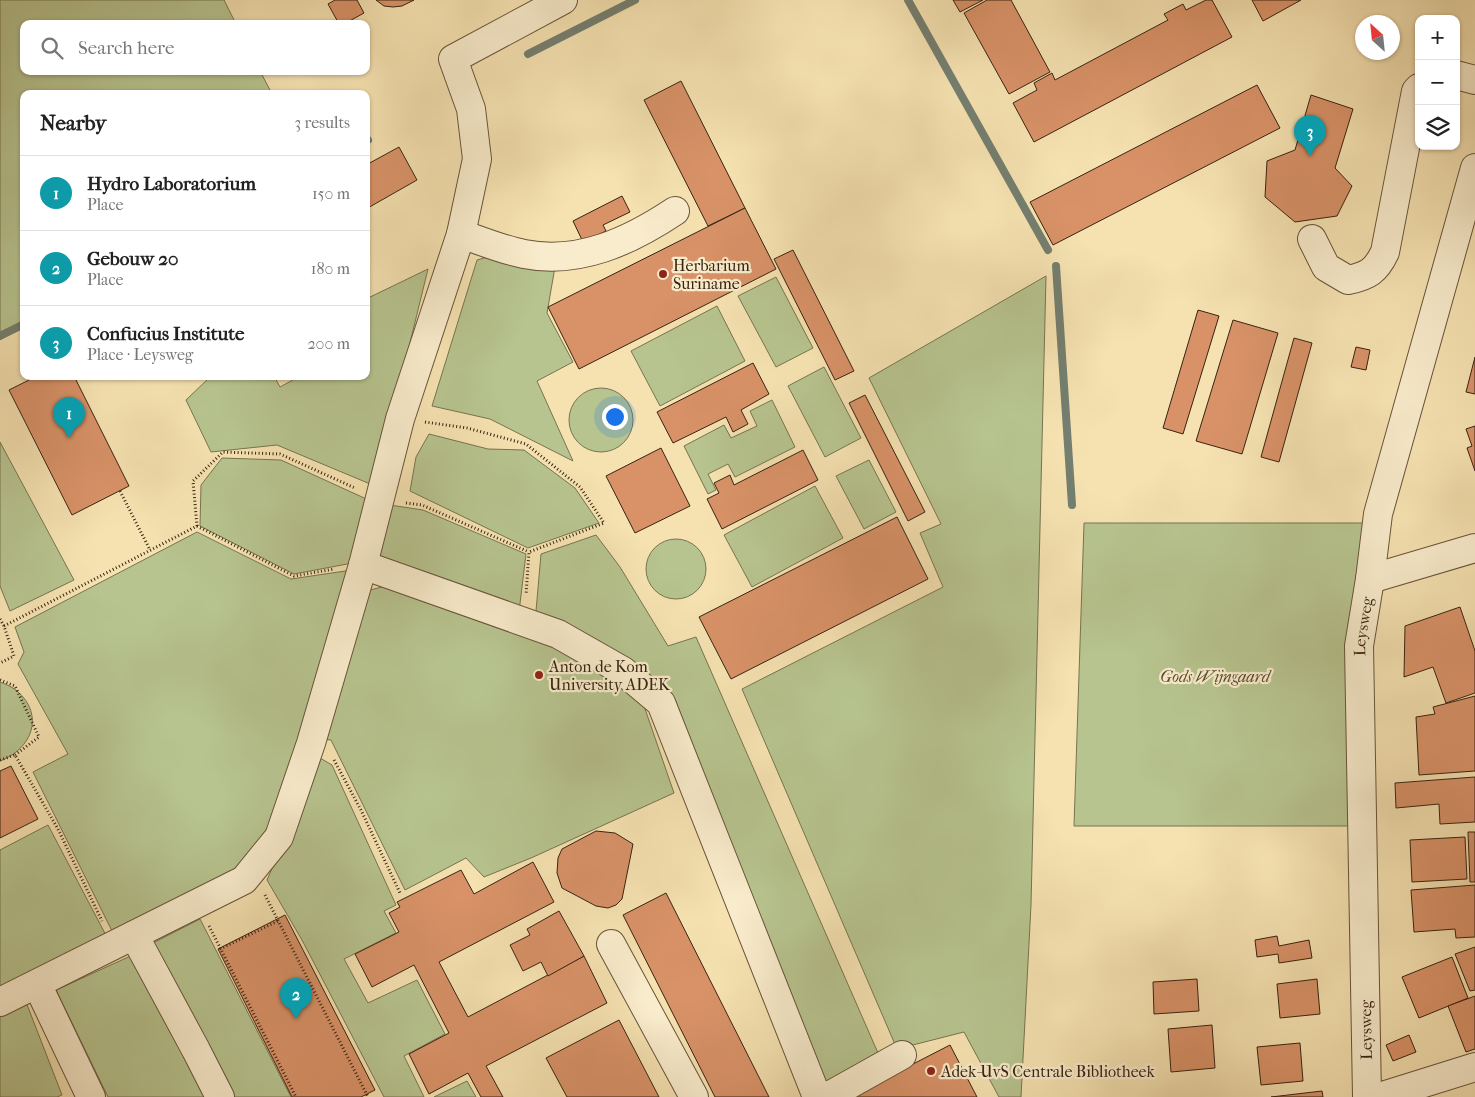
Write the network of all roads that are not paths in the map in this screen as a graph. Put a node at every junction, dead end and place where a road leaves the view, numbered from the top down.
1 (563, 0) edge
2 (1460, 76) edge
3 (1475, 80) edge
4 (1415, 96) edge
5 (1475, 168) edge
6 (675, 211) dead end
7 (462, 234) junction
8 (1312, 239) dead end
9 (1475, 548) edge
10 (363, 565) junction
11 (1370, 579) junction
12 (124, 940) junction
13 (611, 944) dead end
14 (37, 984) junction
15 (0, 1002) edge
16 (902, 1055) dead end
17 (1475, 1067) edge
18 (91, 1097) edge
19 (220, 1097) edge
20 (694, 1097) edge
21 (817, 1097) edge
22 (827, 1097) edge
23 (1367, 1097) edge
24 (1379, 1097) edge

1 - 7 street
2 - 3 street
4 - 8 street
5 - 11 street, Leysweg
6 - 7 street
7 - 10 street
9 - 11 street
10 - 12 street
10 - 21 street
11 - 23 street, Leysweg
12 - 14 street
12 - 19 street
13 - 20 street
14 - 15 street
14 - 18 street
16 - 22 street
17 - 24 street

